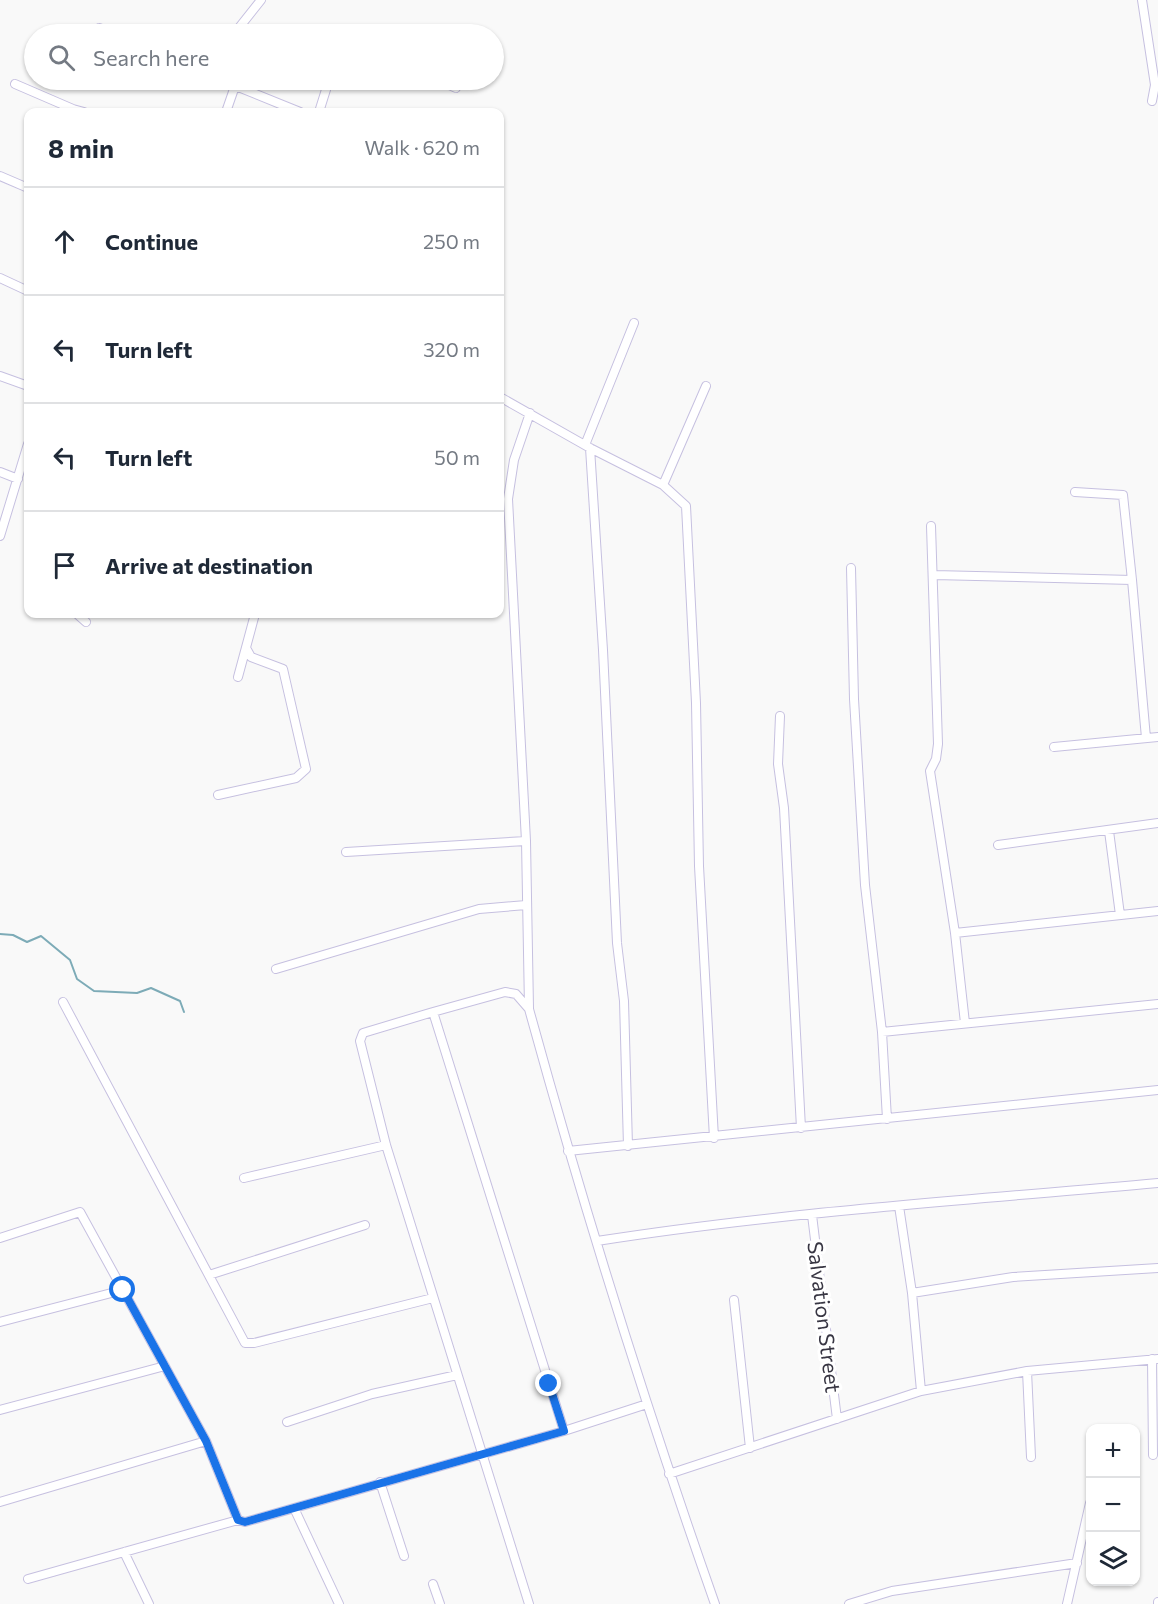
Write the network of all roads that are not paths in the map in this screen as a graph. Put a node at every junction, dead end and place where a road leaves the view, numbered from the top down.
1 (261, 0) edge
2 (1142, 0) edge
3 (242, 24) edge
4 (15, 84) dead end
5 (24, 88) edge
6 (28, 90) edge
7 (234, 90) edge
8 (245, 90) edge
9 (326, 90) edge
10 (1152, 100) dead end
11 (66, 108) edge
12 (227, 108) edge
13 (290, 108) edge
14 (319, 108) edge
15 (0, 176) edge
16 (24, 186) edge
17 (0, 278) edge
18 (24, 289) edge
19 (634, 323) dead end
20 (0, 376) edge
21 (24, 385) edge
22 (706, 386) dead end
23 (504, 399) edge
24 (530, 413) junction
25 (587, 446) junction
26 (24, 458) edge
27 (0, 472) edge
28 (18, 479) junction
29 (663, 485) junction
30 (1075, 492) dead end
31 (931, 526) dead end
32 (0, 536) edge
33 (850, 568) dead end
34 (934, 575) junction
35 (1132, 580) junction
36 (82, 618) edge
37 (254, 618) edge
38 (86, 622) dead end
39 (246, 648) junction
40 (238, 677) dead end
41 (780, 716) dead end
42 (1158, 737) edge
43 (1146, 738) junction
44 (1054, 747) dead end
45 (218, 795) dead end
46 (1158, 823) edge
47 (1109, 831) junction
48 (526, 841) junction
49 (998, 845) dead end
50 (346, 852) dead end
51 (526, 905) junction
52 (1158, 911) edge
53 (1120, 915) junction
54 (955, 933) junction
55 (276, 969) dead end
56 (63, 1002) dead end
57 (1158, 1004) edge
58 (529, 1009) junction
59 (434, 1012) junction
60 (965, 1023) junction
61 (882, 1032) junction
62 (1158, 1090) edge
63 (887, 1119) junction
64 (801, 1128) junction
65 (714, 1138) junction
66 (386, 1145) junction
67 (628, 1146) junction
68 (568, 1151) junction
69 (244, 1178) dead end
70 (1158, 1183) edge
71 (899, 1206) junction
72 (812, 1215) junction
73 (365, 1225) dead end
74 (0, 1238) edge
75 (597, 1241) junction
76 (1158, 1269) edge
77 (209, 1275) junction
78 (123, 1290) junction
79 (912, 1293) junction
80 (433, 1298) junction
81 (734, 1300) dead end
82 (0, 1322) edge
83 (1155, 1359) edge
84 (165, 1366) junction
85 (1027, 1371) junction
86 (457, 1375) junction
87 (921, 1391) junction
88 (647, 1404) junction
89 (0, 1410) edge
90 (837, 1419) junction
91 (286, 1422) dead end
92 (564, 1431) junction
93 (206, 1441) junction
94 (750, 1448) junction
95 (481, 1455) junction
96 (1153, 1455) dead end
97 (1031, 1457) dead end
98 (669, 1474) junction
99 (380, 1482) junction
100 (0, 1502) edge
101 (294, 1508) junction
102 (238, 1520) junction
103 (1086, 1521) edge
104 (124, 1552) junction
105 (404, 1556) dead end
106 (1077, 1563) junction
107 (28, 1579) dead end
108 (433, 1584) dead end
109 (149, 1604) edge
110 (339, 1604) edge
111 (440, 1604) edge
112 (529, 1604) edge
113 (715, 1604) edge
114 (849, 1604) edge
115 (1067, 1604) edge

1 - 3 street
2 - 10 street
4 - 5 street
6 - 11 street
7 - 12 street
8 - 13 street
9 - 14 street
15 - 16 street
17 - 18 street
19 - 25 street
20 - 21 street
22 - 29 street
23 - 24 street
24 - 25 street
24 - 48 street
25 - 29 street
25 - 67 street
26 - 28 street
27 - 28 street
28 - 32 street
29 - 65 street
30 - 35 street
31 - 34 street
33 - 61 street
34 - 35 street
34 - 54 street
35 - 43 street
36 - 38 street
37 - 39 street
39 - 40 street
39 - 45 street
41 - 64 street
42 - 43 street
43 - 44 street
46 - 47 street
47 - 49 street
47 - 53 street
48 - 50 street
48 - 51 street
51 - 55 street
51 - 58 street
52 - 53 street
53 - 54 street
54 - 60 street
56 - 77 street
57 - 60 street
58 - 59 street
58 - 68 street
59 - 66 street
59 - 92 street
60 - 61 street
61 - 63 street
62 - 63 street
63 - 64 street
64 - 65 street
65 - 67 street
66 - 69 street
66 - 80 street
67 - 68 street
68 - 75 street
70 - 71 street
71 - 72 street
71 - 79 street
72 - 75 street
72 - 90 street, Salvation Street
73 - 77 street
74 - 78 street
75 - 88 street
76 - 79 street
77 - 80 street
78 - 82 street
78 - 84 street
79 - 87 street
80 - 86 street
81 - 94 street
83 - 85 street
83 - 96 street
84 - 89 street
84 - 93 street
85 - 87 street
85 - 97 street
86 - 91 street
86 - 95 street
87 - 90 street
88 - 92 street
88 - 98 street
90 - 94 street
92 - 95 street
93 - 100 street
93 - 102 street
94 - 98 street
95 - 99 street
95 - 112 street
98 - 113 street
99 - 101 street
99 - 105 street
101 - 102 street
101 - 110 street
102 - 104 street
103 - 106 street
104 - 107 street
104 - 109 street
106 - 114 street
106 - 115 street
108 - 111 street

